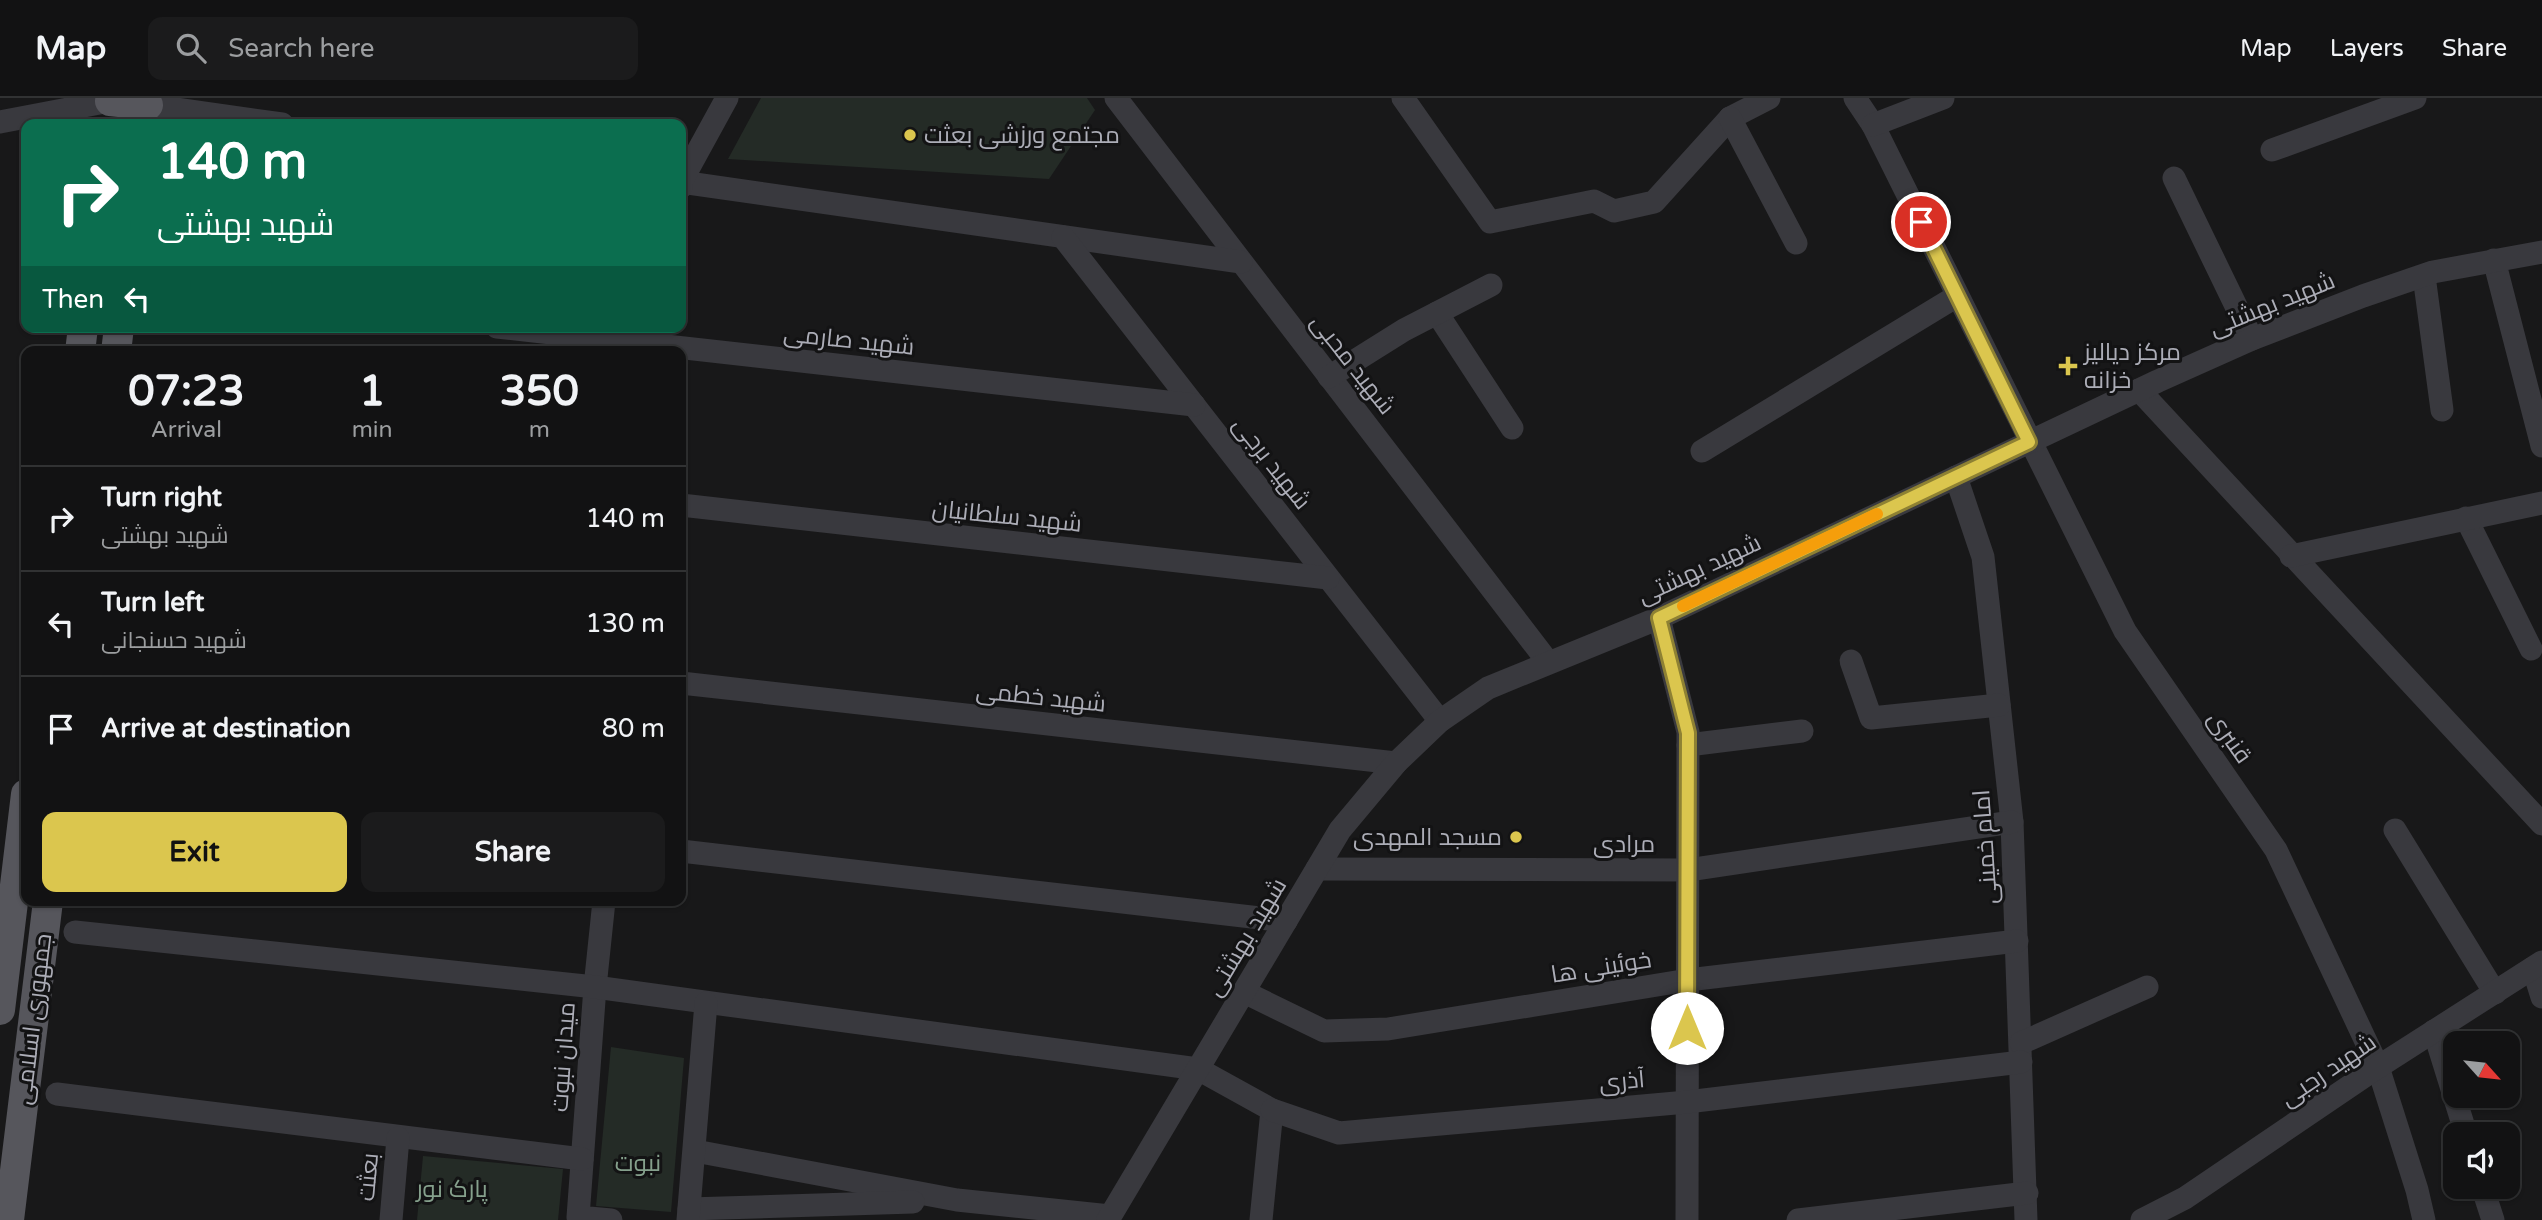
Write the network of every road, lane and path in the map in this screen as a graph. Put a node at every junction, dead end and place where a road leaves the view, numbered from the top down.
1 (727, 98) edge
2 (1116, 98) edge
3 (1403, 98) edge
4 (1855, 98) edge
5 (1943, 98) edge
6 (2416, 98) edge
7 (1755, 101) edge
8 (110, 108) edge
9 (148, 109) edge
10 (1730, 118) junction
11 (21, 119) edge
12 (24, 119) edge
13 (237, 119) edge
14 (0, 122) edge
15 (1873, 125) junction
16 (2272, 150) dead end
17 (686, 175) edge
18 (2174, 178) dead end
19 (686, 185) edge
20 (1063, 237) junction
21 (1797, 243) dead end
22 (2542, 252) edge
23 (2494, 260) junction
24 (1241, 262) junction
25 (2424, 276) junction
26 (1491, 285) dead end
27 (1957, 296) junction
28 (1437, 313) junction
29 (564, 333) edge
30 (2252, 339) junction
31 (664, 342) edge
32 (1329, 377) junction
33 (2140, 390) junction
34 (1194, 405) junction
35 (2442, 410) dead end
36 (1512, 428) dead end
37 (2029, 442) junction
38 (2542, 446) edge
39 (1702, 451) dead end
40 (1956, 477) junction
41 (2542, 503) edge
42 (686, 506) edge
43 (2466, 519) junction
44 (2291, 556) junction
45 (1328, 578) junction
46 (1659, 618) junction
47 (2531, 649) dead end
48 (1851, 661) dead end
49 (1548, 662) junction
50 (686, 684) edge
51 (1999, 705) junction
52 (1440, 721) junction
53 (1802, 731) dead end
54 (1688, 744) junction
55 (1396, 763) junction
56 (2012, 822) junction
57 (2542, 824) edge
58 (2395, 830) dead end
59 (21, 836) edge
60 (686, 852) edge
61 (1317, 869) junction
62 (1688, 870) junction
63 (47, 906) edge
64 (603, 906) edge
65 (1286, 921) junction
66 (75, 932) dead end
67 (2017, 941) junction
68 (2538, 965) edge
69 (1688, 980) junction
70 (595, 987) junction
71 (2147, 987) dead end
72 (1244, 992) junction
73 (2495, 993) junction
74 (2542, 997) edge
75 (706, 1003) junction
76 (0, 1010) edge
77 (2434, 1031) junction
78 (2021, 1052) junction
79 (2378, 1067) junction
80 (1198, 1069) junction
81 (57, 1094) dead end
82 (1687, 1102) junction
83 (1272, 1110) junction
84 (2462, 1122) edge
85 (398, 1138) junction
86 (695, 1151) junction
87 (582, 1159) junction
88 (2027, 1193) junction
89 (2486, 1199) edge
90 (957, 1200) junction
91 (2188, 1209) edge
92 (688, 1215) edge
93 (1109, 1218) edge
94 (9, 1220) edge
95 (391, 1220) edge
96 (611, 1220) edge
97 (1261, 1220) edge
98 (1687, 1220) edge
99 (1798, 1220) edge
100 (2026, 1220) edge
101 (2142, 1220) edge
102 (2424, 1220) edge
103 (2493, 1220) edge

1 - 17 street
2 - 24 street, شهید محبی
3 - 10 street
4 - 15 street, قنبری
5 - 15 street
6 - 16 street
7 - 10 street
8 - 9 main road
8 - 12 street
9 - 13 street
10 - 21 street
11 - 14 street
15 - 27 street, قنبری
18 - 30 street
19 - 20 street
20 - 24 street
20 - 34 street, شهید برجی
22 - 23 street, شهید بهشتی
23 - 25 street, شهید بهشتی
23 - 38 street
24 - 32 street, شهید محبی
25 - 30 street, شهید بهشتی
25 - 35 street
26 - 28 street
27 - 37 street, قنبری
27 - 39 street
28 - 32 street
28 - 36 street
29 - 31 street, شهید صارمی
30 - 33 street, شهید بهشتی
31 - 34 street, شهید صارمی
32 - 49 street, شهید محبی
33 - 37 street, شهید بهشتی
33 - 44 street
34 - 45 street, شهید برجی
37 - 40 street, شهید بهشتی
37 - 79 street, قنبری
40 - 46 street, شهید بهشتی
40 - 51 street, امام خمینی
41 - 43 street
42 - 45 street, شهید سلطانیان
43 - 44 street
43 - 47 street
44 - 57 street
45 - 52 street, شهید برجی
46 - 49 street, شهید بهشتی
46 - 54 street
48 - 51 street
49 - 52 street, شهید بهشتی
50 - 55 street, شهید خطمی
51 - 56 street, امام خمینی
52 - 55 street, شهید بهشتی
53 - 54 street
54 - 62 street
55 - 61 street, شهید بهشتی
56 - 62 street, مرادی
56 - 67 street, امام خمینی
58 - 73 street
59 - 76 main road, جمهوری اسلامی
60 - 65 street
61 - 62 street, مرادی
61 - 65 street, شهید بهشتی
62 - 69 street
63 - 94 main road, جمهوری اسلامی
64 - 70 street
65 - 72 street, شهید بهشتی
66 - 70 street
67 - 69 street, خوئینی ها
67 - 78 street, امام خمینی
68 - 73 street, شهید رجبی
68 - 74 street
69 - 72 street, خوئینی ها
69 - 82 street
70 - 75 street, میدان نبوت
70 - 87 street, میدان نبوت
71 - 78 street, آذری
72 - 80 street, شهید بهشتی
73 - 77 street, شهید رجبی
75 - 80 street, میدان نبوت
75 - 86 street
77 - 79 street, شهید رجبی
77 - 84 street
78 - 82 street, آذری
78 - 88 street, امام خمینی
79 - 91 street, شهید رجبی
79 - 102 street, قنبری
80 - 83 street, آذری
80 - 93 street, شهید بهشتی
81 - 85 street
82 - 83 street, آذری
82 - 98 street
83 - 97 street
85 - 87 street
85 - 95 street, بعثت
86 - 90 street
86 - 92 street
87 - 96 street, میدان نبوت
88 - 99 street
88 - 100 street, امام خمینی
89 - 103 street
90 - 92 street
90 - 93 street
91 - 101 street, شهید رجبی

